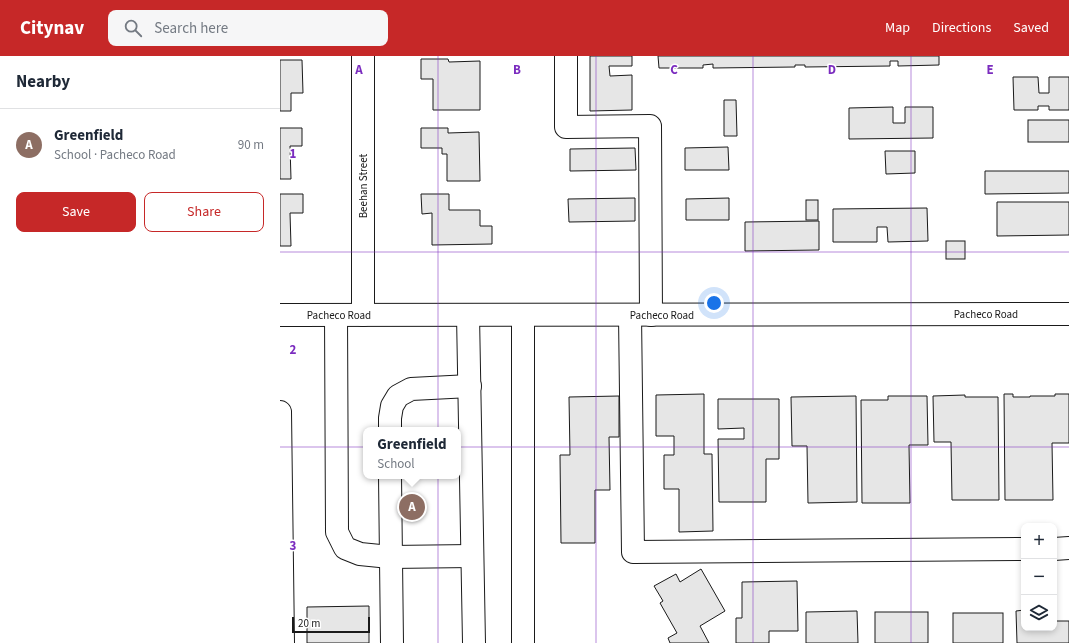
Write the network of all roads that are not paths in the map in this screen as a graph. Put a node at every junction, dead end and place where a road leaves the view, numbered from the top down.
1 (363, 56) edge
2 (566, 56) edge
3 (1069, 314) edge
4 (280, 315) edge
5 (336, 315) junction
6 (363, 315) junction
7 (468, 315) junction
8 (523, 315) junction
9 (641, 315) junction
10 (470, 386) junction
11 (280, 412) edge
12 (390, 427) edge
13 (390, 479) edge
14 (1057, 548) edge
15 (1069, 548) edge
16 (1021, 549) edge
17 (472, 556) junction
18 (390, 557) junction
19 (283, 643) edge
20 (392, 643) edge
21 (474, 643) edge
22 (523, 643) edge

1 - 6 street, Beehan Street
2 - 9 street
3 - 9 street, Pacheco Road
4 - 5 street, Pacheco Road
5 - 6 street, Pacheco Road
5 - 18 street
6 - 7 street, Pacheco Road
7 - 8 street, Pacheco Road
7 - 10 street
8 - 9 street, Pacheco Road
8 - 22 street
9 - 16 street
10 - 12 street
10 - 17 street
11 - 19 street
13 - 18 street
14 - 15 street
17 - 18 street
17 - 21 street
18 - 20 street

